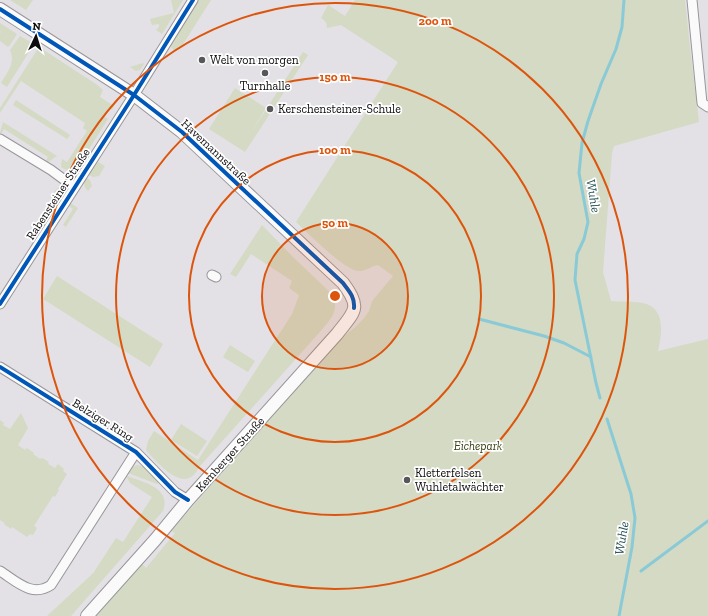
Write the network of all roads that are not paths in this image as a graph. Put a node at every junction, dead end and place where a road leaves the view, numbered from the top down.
1 (193, 0) edge
2 (692, 0) edge
3 (0, 9) edge
4 (134, 95) junction
5 (708, 107) edge
6 (0, 138) edge
7 (74, 187) junction
8 (0, 304) edge
9 (354, 308) joint
10 (0, 367) edge
11 (136, 452) junction
12 (188, 500) junction
13 (0, 571) edge
14 (86, 616) edge

1 - 4 street, Rabensteiner Straße
2 - 5 street
3 - 4 main road, Havemannstraße
4 - 7 street, Rabensteiner Straße
4 - 9 main road, Havemannstraße
6 - 7 street, Rabensteiner Straße
7 - 8 street, Rabensteiner Straße
9 - 12 main road, Kemberger Straße
10 - 11 street, Belziger Ring
11 - 12 street, Belziger Ring
11 - 13 street, Belziger Ring
12 - 14 main road, Kemberger Straße

